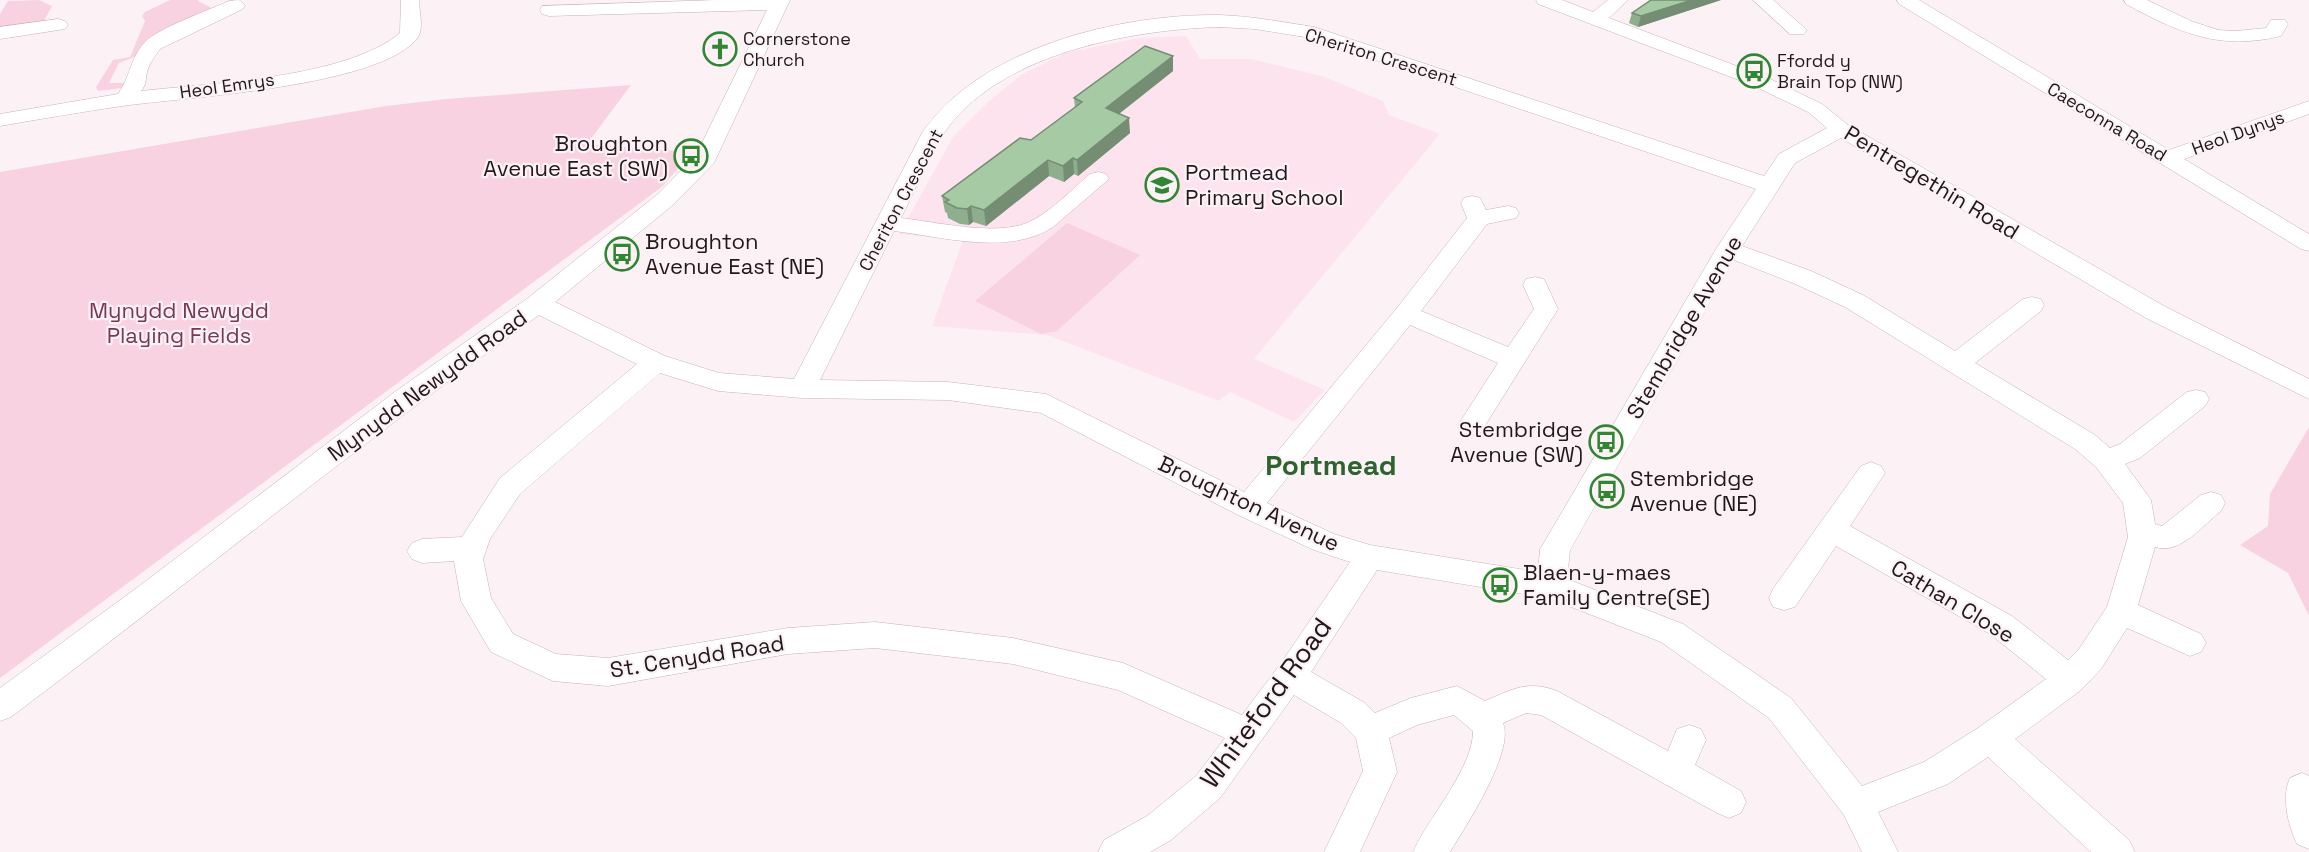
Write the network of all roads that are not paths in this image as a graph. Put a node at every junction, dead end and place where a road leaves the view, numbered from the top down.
1 (410, 0) edge
2 (1545, 0) edge
3 (1619, 0) edge
4 (1762, 0) edge
5 (1906, 0) edge
6 (2133, 0) edge
7 (780, 2) edge
8 (596, 4) edge
9 (236, 5) dead end
10 (1939, 8) edge
11 (549, 10) dead end
12 (1596, 19) junction
13 (2278, 24) dead end
14 (58, 26) dead end
15 (1797, 30) dead end
16 (0, 33) edge
17 (124, 100) junction
18 (2309, 107) edge
19 (0, 120) edge
20 (1841, 129) junction
21 (2167, 158) junction
22 (1098, 179) dead end
23 (1771, 186) junction
24 (1508, 213) dead end
25 (887, 223) junction
26 (2309, 244) edge
27 (1728, 249) junction
28 (1535, 285) dead end
29 (537, 304) junction
30 (2032, 305) dead end
31 (1406, 314) junction
32 (1515, 360) junction
33 (656, 362) junction
34 (1956, 364) junction
35 (802, 389) junction
36 (2309, 390) edge
37 (2196, 399) dead end
38 (1471, 425) dead end
39 (2106, 460) junction
40 (1871, 473) dead end
41 (2211, 502) dead end
42 (1248, 507) junction
43 (1832, 530) junction
44 (2142, 532) junction
45 (472, 548) junction
46 (422, 551) dead end
47 (1370, 557) junction
48 (1551, 586) junction
49 (1784, 598) dead end
50 (2121, 611) junction
51 (2190, 643) dead end
52 (1290, 676) junction
53 (2070, 680) junction
54 (0, 707) edge
55 (1482, 717) junction
56 (1371, 731) junction
57 (1249, 734) junction
58 (1990, 738) junction
59 (1689, 740) dead end
60 (1675, 772) junction
61 (2302, 789) dead end
62 (1729, 802) dead end
63 (1856, 804) junction
64 (2309, 832) edge
65 (1116, 852) edge
66 (1342, 852) edge
67 (1431, 852) edge
68 (1880, 852) edge
69 (2117, 852) edge

1 - 17 street, Heol Emrys
2 - 12 street, Pentregethin Road
3 - 12 street
4 - 15 street
5 - 10 street, Caeconna Road
6 - 13 street
7 - 8 street
7 - 29 street, Mynydd Newydd Road
8 - 11 street
9 - 17 street
10 - 21 street, Caeconna Road
12 - 20 street, Pentregethin Road
14 - 16 street
17 - 19 street, Heol Emrys
18 - 21 street, Heol Dynys
20 - 23 street, Stembridge Avenue
20 - 36 street, Pentregethin Road
21 - 26 street, Caeconna Road
22 - 25 street
23 - 25 street, Cheriton Crescent
23 - 27 street, Stembridge Avenue
24 - 31 street
25 - 35 street, Cheriton Crescent
27 - 34 street
27 - 48 street, Stembridge Avenue
28 - 32 street
29 - 33 street, Broughton Avenue
29 - 54 street, Mynydd Newydd Road
30 - 34 street
31 - 32 street
31 - 42 street
32 - 38 street
33 - 35 street, Broughton Avenue
33 - 45 street, St. Cenydd Road
34 - 39 street
35 - 42 street, Broughton Avenue
37 - 39 street
39 - 44 street
40 - 43 street
41 - 44 street
42 - 47 street, Broughton Avenue
43 - 49 street
43 - 53 street, Cathan Close
44 - 50 street
45 - 46 street
45 - 57 street, St. Cenydd Road
47 - 48 street, Broughton Avenue
47 - 52 street, Whiteford Road
48 - 63 street, Broughton Avenue
50 - 51 street
50 - 53 street
52 - 56 street
52 - 57 street, Whiteford Road
53 - 58 street
55 - 56 street
55 - 60 street
55 - 67 street
56 - 66 street
57 - 65 street, Whiteford Road
58 - 63 street
58 - 69 street
59 - 60 street
60 - 62 street
61 - 64 street
63 - 68 street, Broughton Avenue

